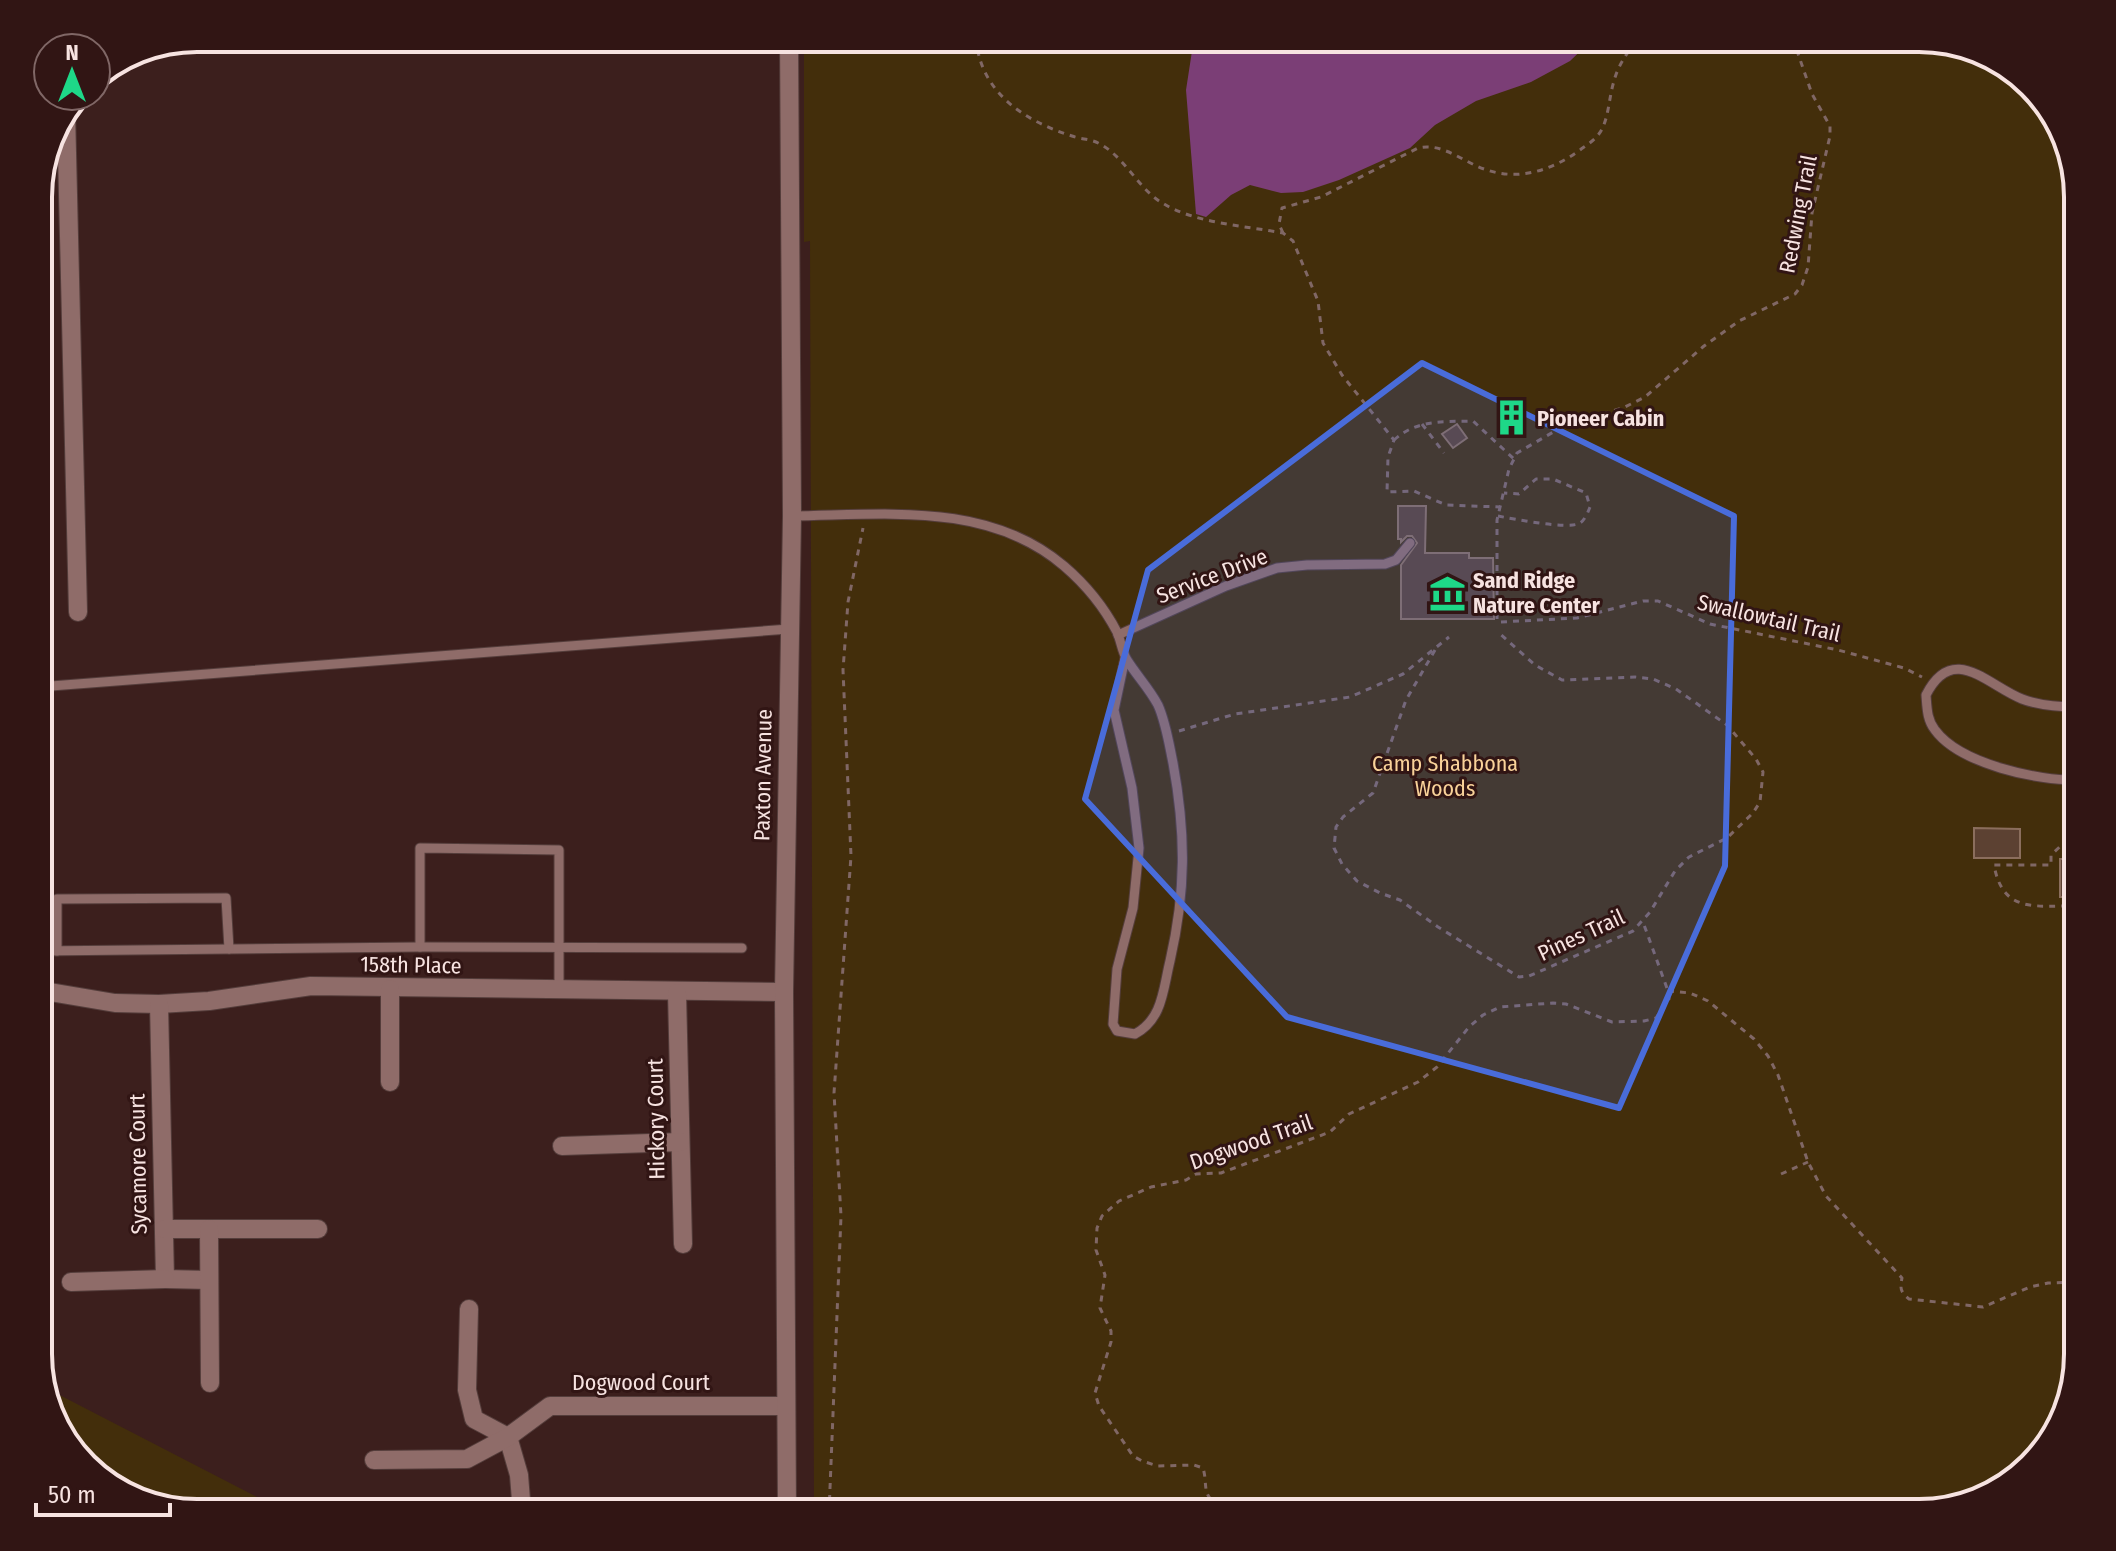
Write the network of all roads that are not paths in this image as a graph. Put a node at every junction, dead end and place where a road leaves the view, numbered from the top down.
1 (789, 52) edge
2 (67, 133) edge
3 (792, 516) junction
4 (1410, 543) dead end
5 (78, 612) dead end
6 (789, 629) junction
7 (1118, 635) junction
8 (1125, 658) junction
9 (52, 686) edge
10 (2064, 707) edge
11 (2064, 780) edge
12 (420, 947) junction
13 (559, 948) junction
14 (742, 948) dead end
15 (229, 949) junction
16 (52, 951) edge
17 (57, 951) junction
18 (390, 989) junction
19 (559, 991) junction
20 (52, 992) edge
21 (784, 992) junction
22 (677, 993) junction
23 (159, 1004) junction
24 (390, 1082) dead end
25 (680, 1142) junction
26 (562, 1146) dead end
27 (164, 1229) junction
28 (209, 1229) junction
29 (318, 1229) dead end
30 (683, 1244) dead end
31 (165, 1279) junction
32 (209, 1280) junction
33 (71, 1282) dead end
34 (469, 1309) dead end
35 (210, 1383) dead end
36 (786, 1406) junction
37 (508, 1437) junction
38 (374, 1460) dead end
39 (521, 1499) edge
40 (787, 1499) edge

1 - 3 street, Paxton Avenue
2 - 5 street
3 - 6 street, Paxton Avenue
3 - 7 lane
4 - 7 lane, Service Drive
6 - 9 lane
6 - 21 street, Paxton Avenue
7 - 8 lane
8 - 8 lane
10 - 11 lane
12 - 13 lane
12 - 13 lane
12 - 15 lane
13 - 14 lane
13 - 19 lane
15 - 17 lane
15 - 17 lane
16 - 17 lane
18 - 19 street, 158th Place
18 - 23 street, 158th Place
18 - 24 street
19 - 22 street, 158th Place
20 - 23 street, 158th Place
21 - 22 street, 158th Place
21 - 36 street, Paxton Avenue
22 - 25 street, Hickory Court
23 - 27 street, Sycamore Court
25 - 26 street
25 - 30 street, Hickory Court
27 - 28 street
27 - 31 street, Sycamore Court
28 - 29 street
28 - 32 street
31 - 32 street
31 - 33 street
32 - 35 street
34 - 37 street
36 - 37 street, Dogwood Court
36 - 40 street, Paxton Avenue
37 - 38 street, Dogwood Court
37 - 39 street

